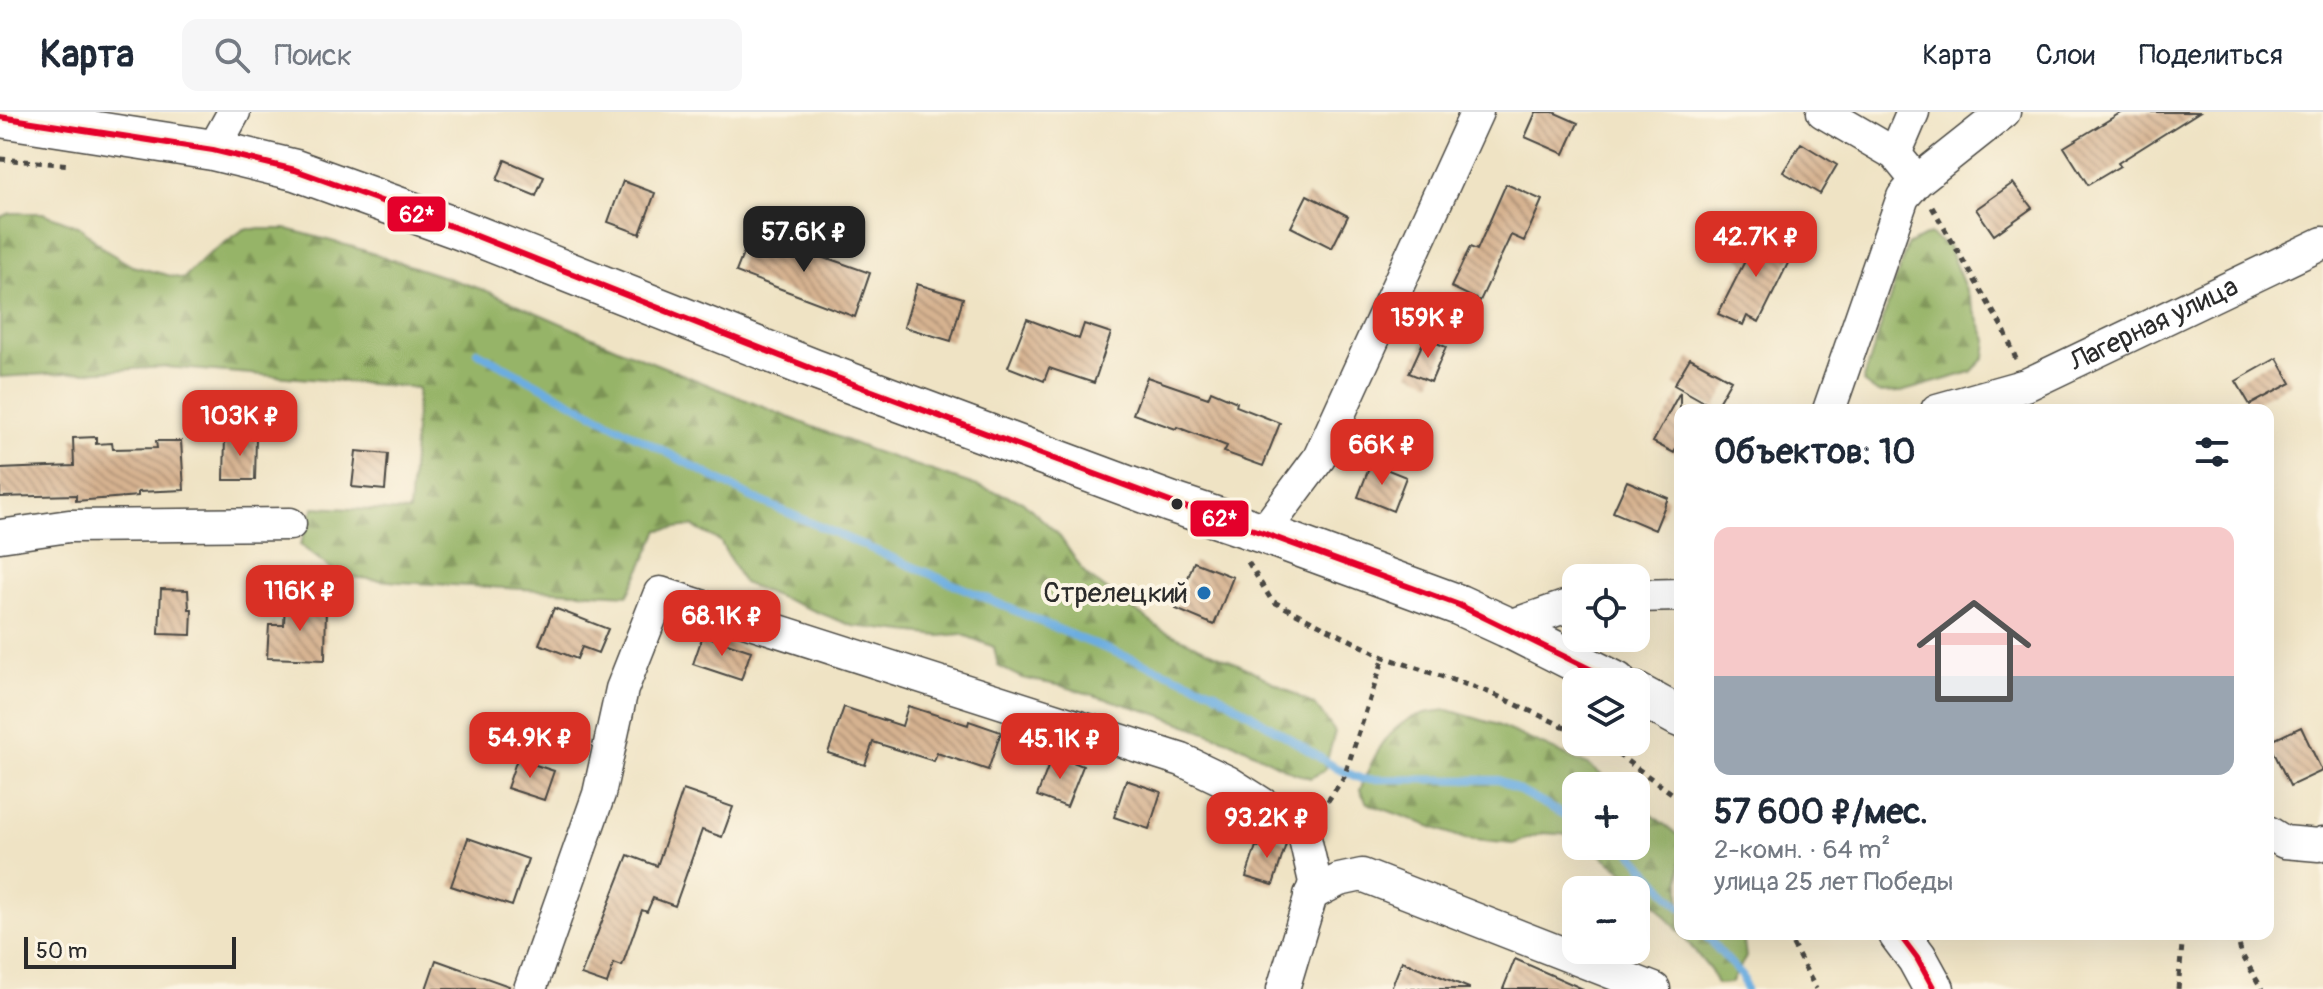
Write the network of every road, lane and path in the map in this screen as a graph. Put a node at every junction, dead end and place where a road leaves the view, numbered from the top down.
1 (234, 112) edge
2 (1477, 112) edge
3 (1823, 112) edge
4 (1913, 112) edge
5 (2004, 112) edge
6 (0, 117) edge
7 (213, 150) junction
8 (1895, 154) junction
9 (1910, 189) junction
10 (2323, 243) edge
11 (2026, 385) junction
12 (1831, 404) edge
13 (1958, 404) edge
14 (290, 524) dead end
15 (1252, 530) junction
16 (0, 536) edge
17 (1674, 595) edge
18 (1650, 596) edge
19 (1562, 608) edge
20 (1507, 627) junction
21 (1384, 657) junction
22 (1588, 668) edge
23 (1650, 701) edge
24 (1674, 714) edge
25 (1562, 726) edge
26 (1620, 756) edge
27 (1674, 795) edge
28 (1304, 834) junction
29 (2274, 836) edge
30 (2323, 843) edge
31 (1312, 888) junction
32 (1790, 940) edge
33 (1904, 940) edge
34 (2182, 940) edge
35 (2238, 940) edge
36 (530, 989) edge
37 (1283, 989) edge
38 (1654, 989) edge
39 (1816, 989) edge
40 (1934, 989) edge
41 (2178, 989) edge
42 (2262, 989) edge

1 - 7 street
2 - 15 street
3 - 8 street
4 - 8 street
5 - 9 street
6 - 7 main road
7 - 15 main road
8 - 9 street
9 - 11 path
9 - 12 street
10 - 11 street, Лагерная улица
11 - 13 street, Лагерная улица
14 - 16 street
15 - 20 main road
15 - 21 path
17 - 18 street
19 - 20 street
20 - 22 main road
21 - 25 path
21 - 28 path
23 - 24 main road
26 - 27 path
28 - 31 street
28 - 36 street
29 - 30 street
31 - 37 street
31 - 38 street
32 - 39 path
33 - 40 main road
34 - 41 path
35 - 42 path

